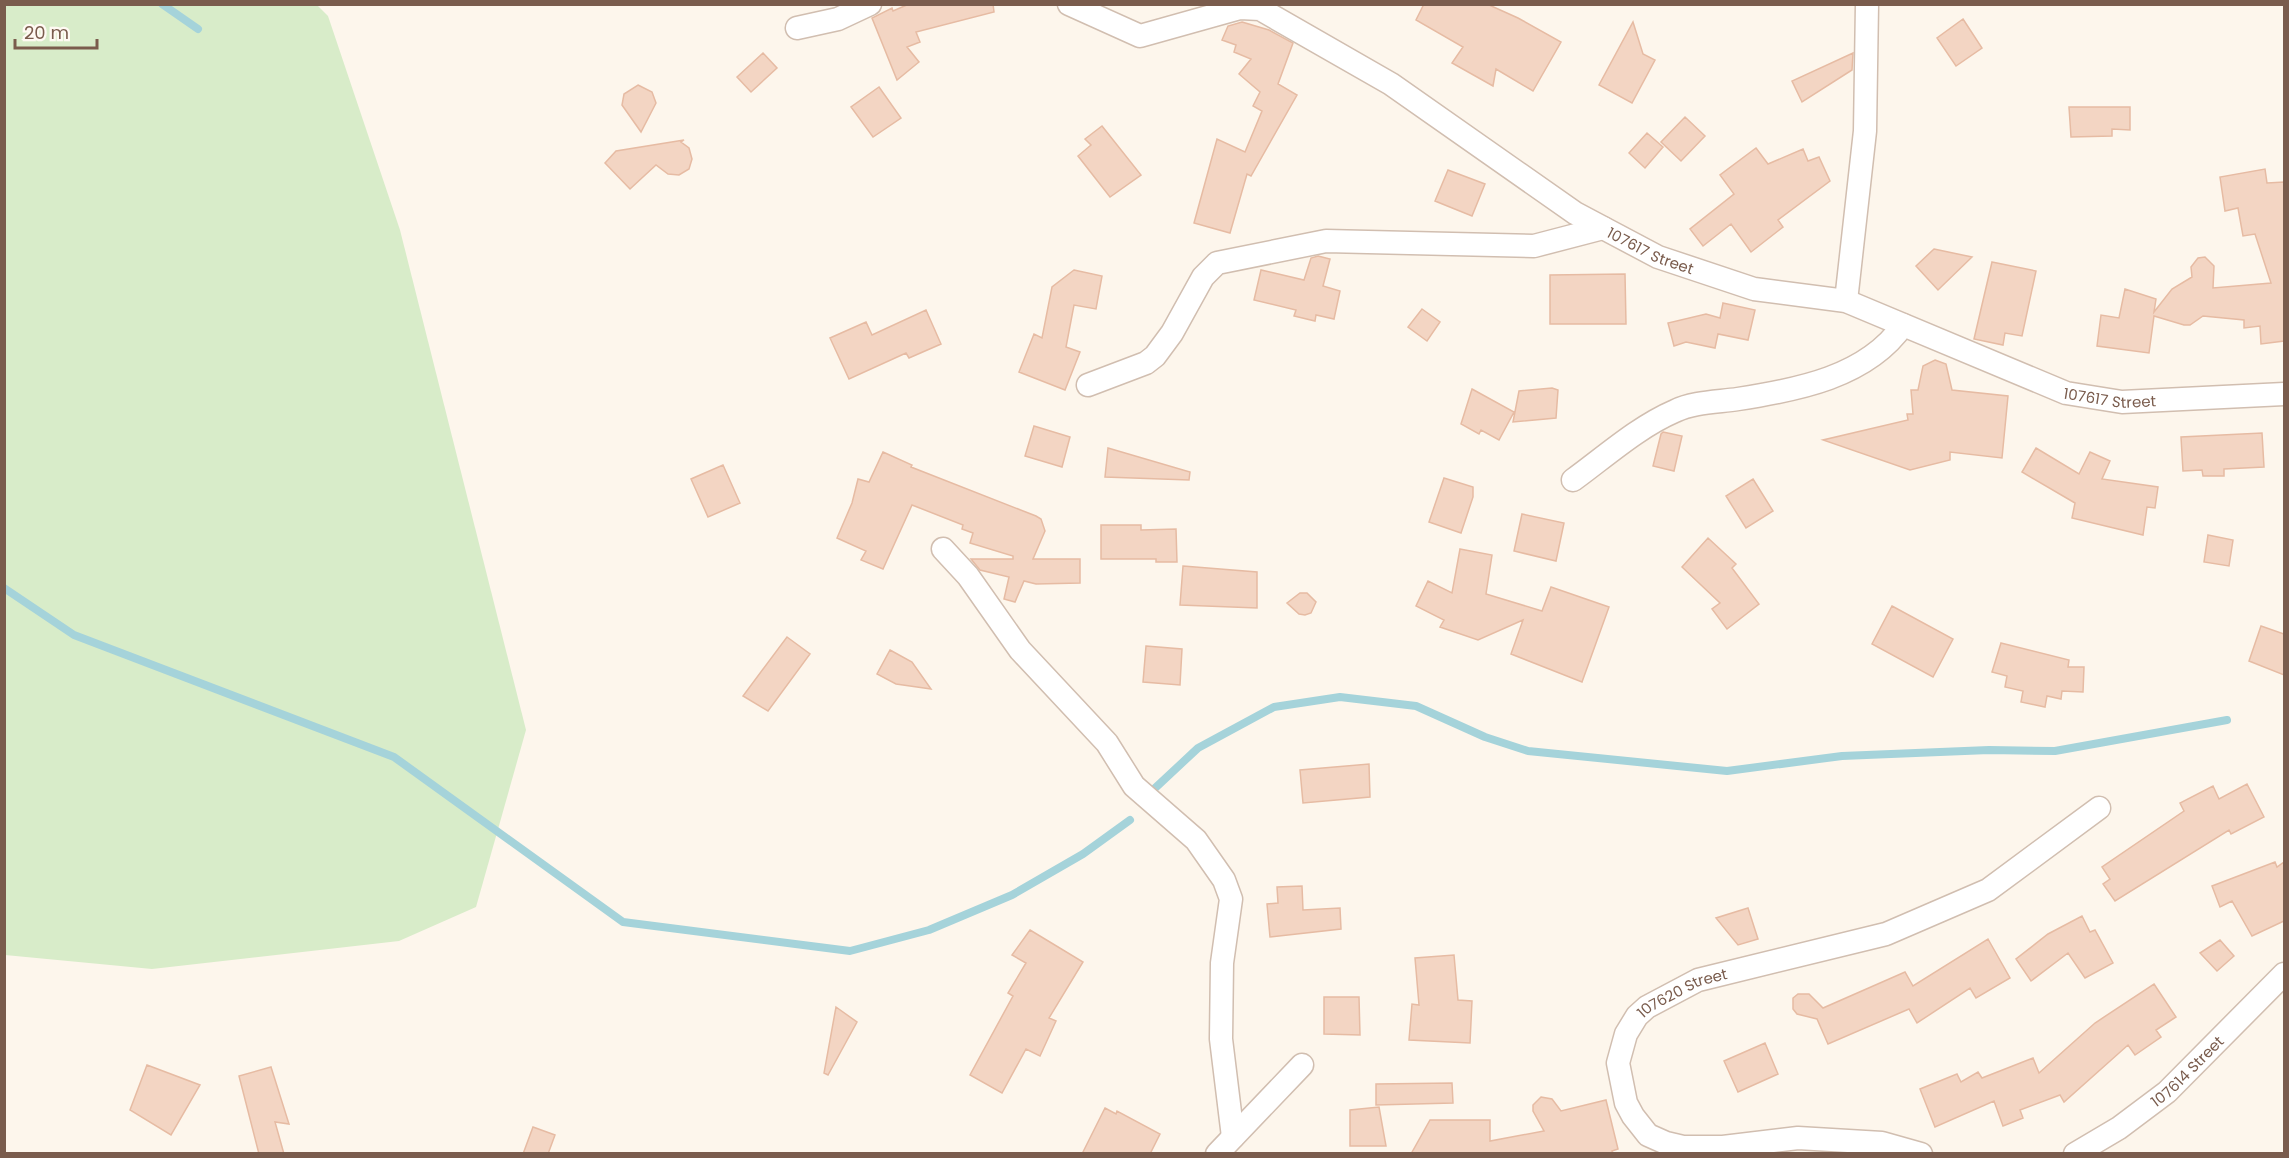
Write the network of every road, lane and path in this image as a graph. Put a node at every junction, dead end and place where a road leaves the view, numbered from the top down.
1 (870, 4) edge
2 (1069, 4) edge
3 (1867, 4) edge
4 (797, 28) dead end
5 (1603, 228) junction
6 (1846, 302) junction
7 (1903, 325) junction
8 (1088, 385) dead end
9 (2284, 394) edge
10 (1573, 480) dead end
11 (943, 549) dead end
12 (2099, 808) dead end
13 (2284, 974) edge
14 (1302, 1065) dead end
15 (1233, 1137) junction
16 (1217, 1154) edge
17 (1921, 1154) edge
18 (2075, 1154) edge

1 - 4 street
2 - 5 street, 107617 Street
3 - 6 street
5 - 6 street, 107617 Street
5 - 8 street
6 - 7 street, 107617 Street
7 - 9 street, 107617 Street
7 - 10 street
11 - 15 street
12 - 17 street, 107620 Street
13 - 18 street, 107614 Street
14 - 15 street
15 - 16 street

